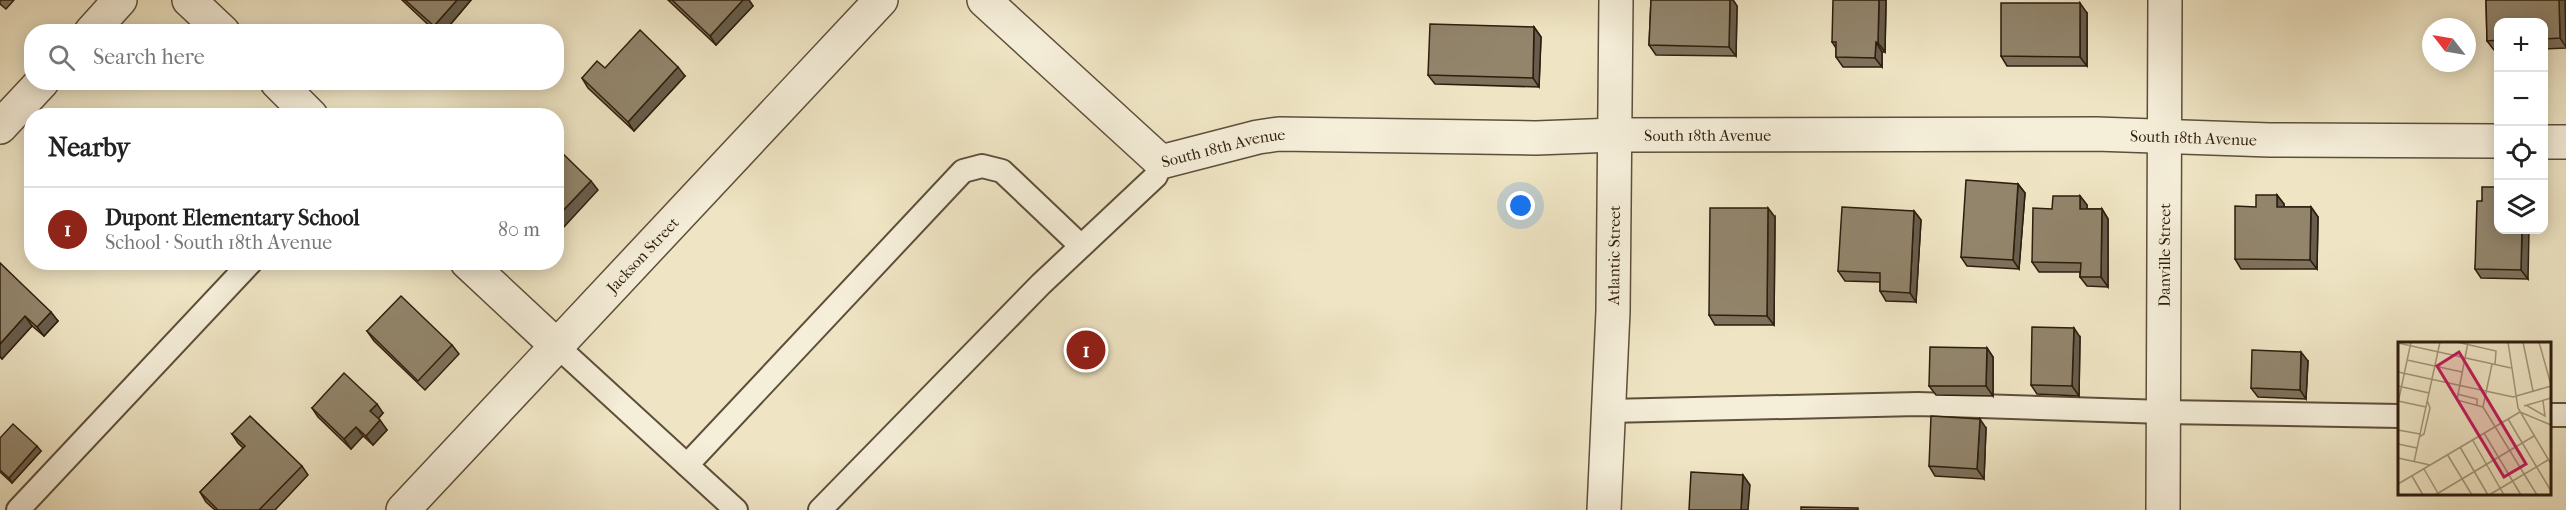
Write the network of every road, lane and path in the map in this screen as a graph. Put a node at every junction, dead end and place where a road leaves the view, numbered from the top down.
1 (120, 0) edge
2 (189, 0) edge
3 (881, 0) edge
4 (984, 0) edge
5 (1616, 0) edge
6 (2165, 0) edge
7 (98, 24) edge
8 (214, 24) edge
9 (35, 90) edge
10 (285, 90) edge
11 (303, 108) edge
12 (0, 127) edge
13 (1615, 135) junction
14 (2164, 136) junction
15 (2494, 141) edge
16 (2548, 142) edge
17 (2566, 142) edge
18 (1161, 162) junction
19 (1081, 246) junction
20 (243, 270) edge
21 (476, 270) edge
22 (556, 346) junction
23 (1608, 411) junction
24 (2164, 412) junction
25 (2398, 416) edge
26 (687, 465) junction
27 (18, 510) edge
28 (403, 510) edge
29 (736, 510) edge
30 (820, 510) edge
31 (1604, 510) edge
32 (2163, 510) edge

1 - 7 street
2 - 8 street
3 - 22 street, Jackson Street
4 - 18 street, South 18th Avenue
5 - 13 street, Atlantic Street
6 - 14 street, Danville Street
9 - 12 street
10 - 11 street
13 - 14 street, South 18th Avenue
13 - 18 street, South 18th Avenue
13 - 23 street, Atlantic Street
14 - 15 street, South 18th Avenue
14 - 24 street, Danville Street
16 - 17 street
18 - 19 lane
19 - 26 lane
19 - 30 lane
20 - 27 lane
21 - 22 street
22 - 26 lane
22 - 28 street, Jackson Street
23 - 24 lane
23 - 31 street, Atlantic Street
24 - 25 lane
24 - 32 street, Danville Street
26 - 29 lane

